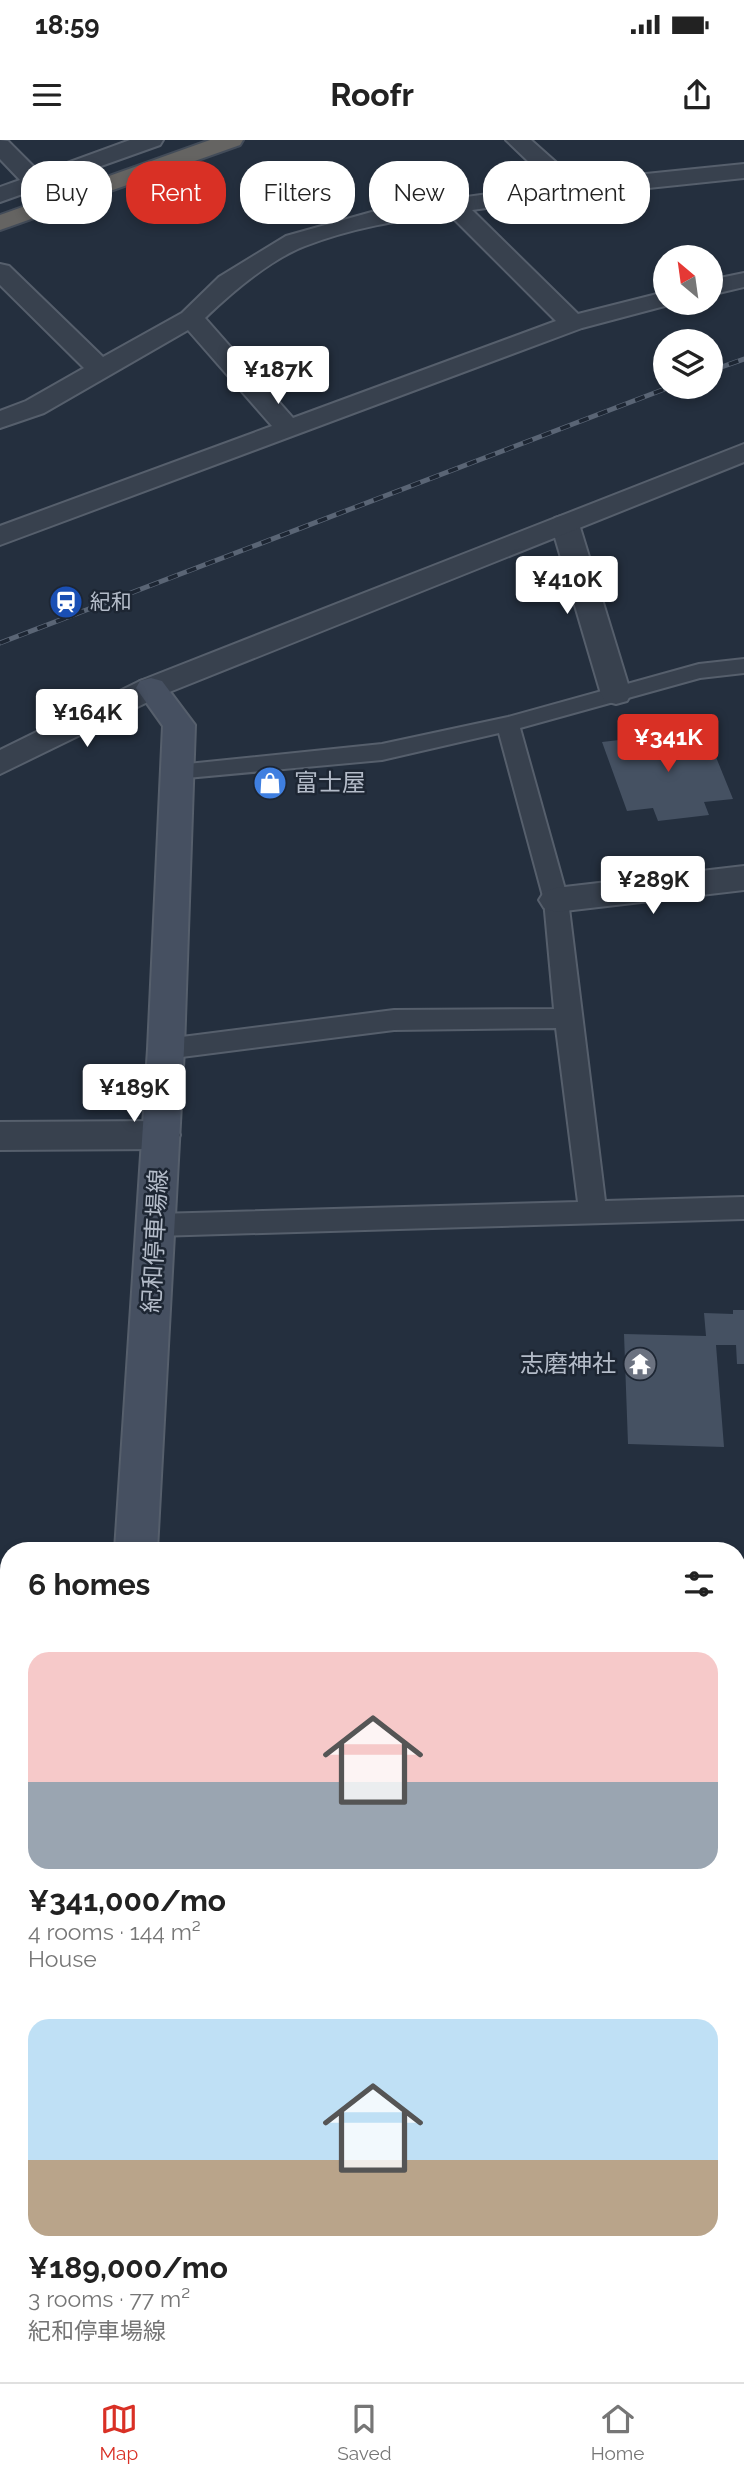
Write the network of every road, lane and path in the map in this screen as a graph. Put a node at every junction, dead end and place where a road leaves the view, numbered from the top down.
1 (152, 140) edge
2 (232, 140) edge
3 (517, 140) edge
4 (0, 146) edge
5 (96, 161) edge
6 (541, 161) edge
7 (21, 167) edge
8 (744, 171) edge
9 (650, 181) edge
10 (21, 188) edge
11 (0, 195) edge
12 (369, 220) edge
13 (469, 220) edge
14 (0, 223) edge
15 (0, 271) edge
16 (744, 280) edge
17 (723, 285) edge
18 (653, 303) edge
19 (191, 318) junction
20 (573, 323) junction
21 (103, 371) junction
22 (0, 420) edge
23 (288, 428) junction
24 (744, 452) edge
25 (565, 524) junction
26 (0, 537) edge
27 (744, 666) edge
28 (151, 688) junction
29 (617, 694) junction
30 (508, 724) junction
31 (0, 763) edge
32 (176, 771) junction
33 (744, 878) edge
34 (556, 900) junction
35 (568, 1018) junction
36 (166, 1048) junction
37 (162, 1135) junction
38 (0, 1136) edge
39 (744, 1208) edge
40 (593, 1212) junction
41 (156, 1225) junction
42 (136, 1542) edge

1 - 5 street
2 - 14 highway
3 - 6 street
4 - 7 street
8 - 9 street
10 - 11 street
12 - 19 street
13 - 20 street
15 - 21 street
16 - 17 street
18 - 20 street
19 - 21 street
19 - 23 street
20 - 23 street
21 - 22 street
23 - 26 street
24 - 25 street
25 - 28 street
25 - 29 street
27 - 29 lane
28 - 31 street
28 - 32 main road, 紀和停車場線
29 - 30 lane
30 - 32 lane
30 - 34 lane
32 - 36 main road, 紀和停車場線
33 - 34 street
34 - 35 lane
35 - 36 lane
35 - 40 lane
36 - 37 main road, 紀和停車場線
37 - 38 street
37 - 41 main road, 紀和停車場線
39 - 40 lane
40 - 41 lane
41 - 42 main road, 紀和停車場線

